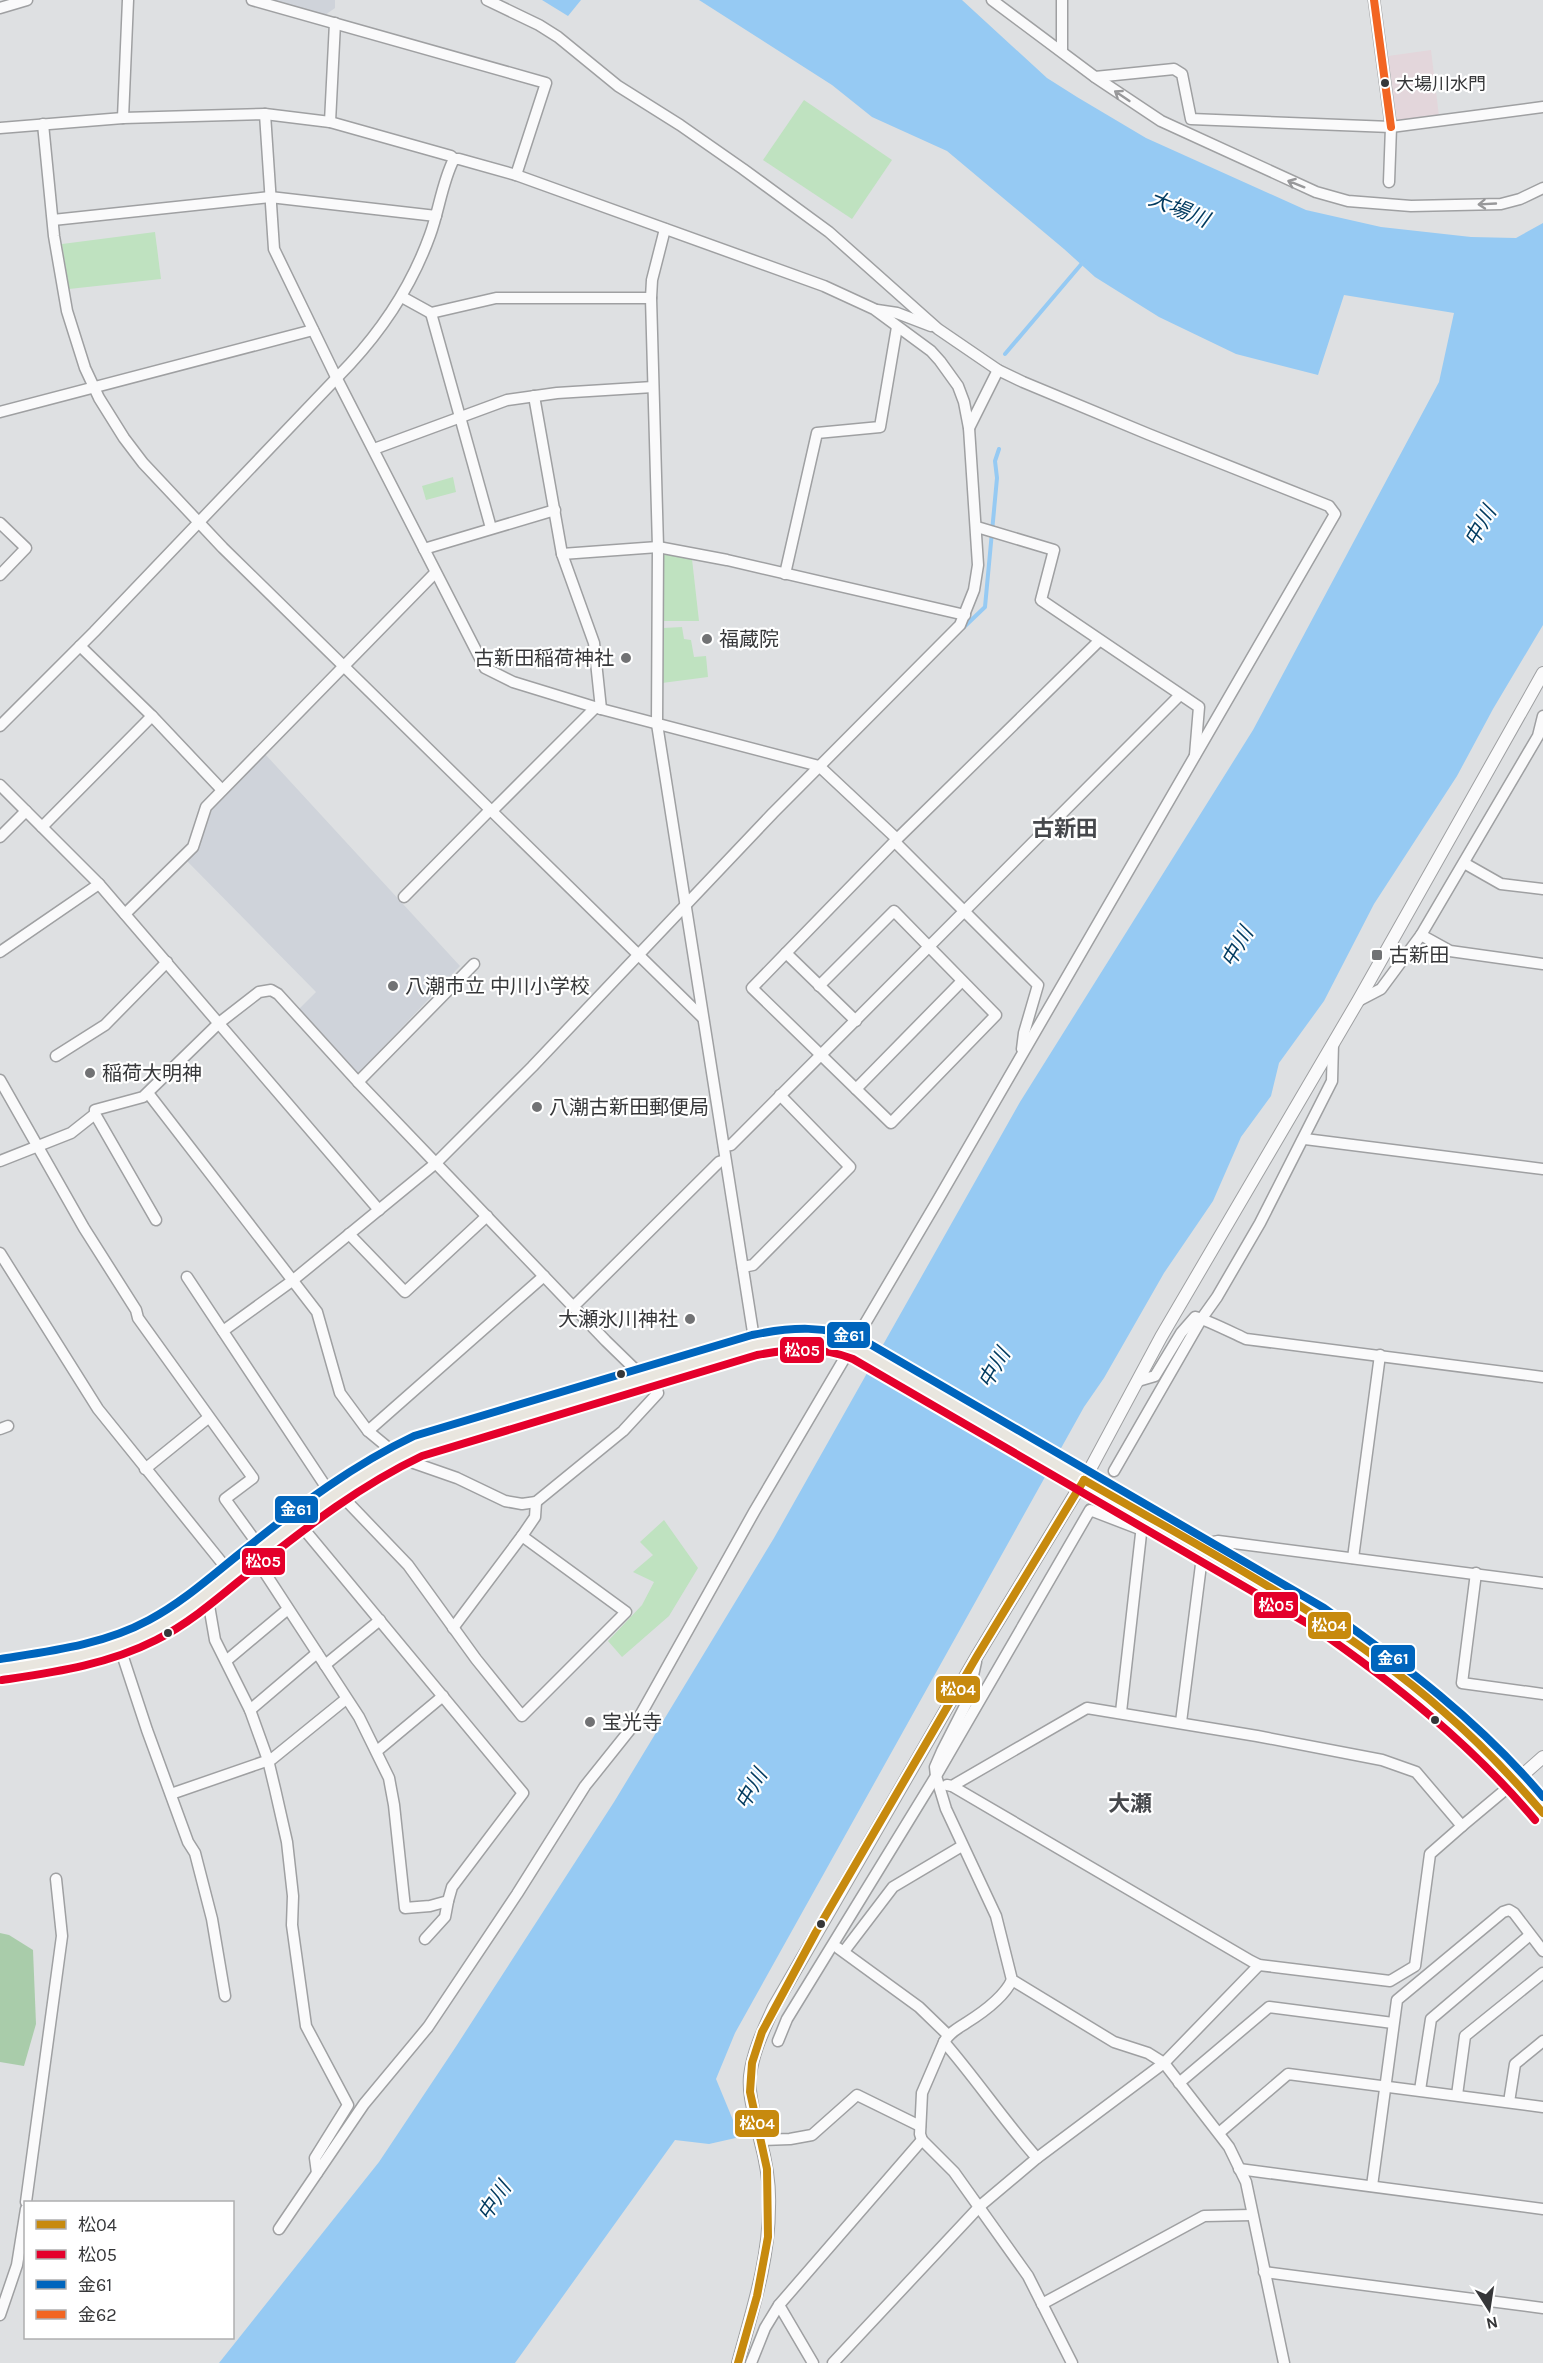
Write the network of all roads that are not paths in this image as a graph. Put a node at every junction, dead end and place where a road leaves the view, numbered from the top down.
1 (27, 0) edge
2 (128, 0) edge
3 (252, 0) edge
4 (487, 0) edge
5 (992, 0) edge
6 (1062, 0) edge
7 (1374, 0) edge
8 (0, 8) edge
9 (335, 23) junction
10 (1062, 51) junction
11 (1095, 77) junction
12 (1543, 107) edge
13 (265, 114) junction
14 (123, 118) junction
15 (330, 122) junction
16 (43, 124) junction
17 (0, 128) edge
18 (1391, 128) junction
19 (454, 159) junction
20 (516, 175) junction
21 (1389, 182) dead end
22 (1542, 186) edge
23 (270, 196) junction
24 (436, 216) junction
25 (53, 220) junction
26 (665, 229) junction
27 (402, 297) junction
28 (651, 298) junction
29 (874, 309) junction
30 (431, 313) junction
31 (897, 327) junction
32 (938, 329) junction
33 (313, 330) junction
34 (998, 370) junction
35 (336, 377) junction
36 (93, 386) junction
37 (653, 387) junction
38 (534, 396) junction
39 (0, 412) edge
40 (459, 417) junction
41 (969, 428) junction
42 (374, 449) junction
43 (555, 510) junction
44 (199, 520) junction
45 (0, 523) edge
46 (977, 527) junction
47 (492, 528) junction
48 (658, 547) junction
49 (424, 549) junction
50 (562, 554) junction
51 (435, 573) junction
52 (785, 574) junction
53 (0, 575) edge
54 (965, 615) junction
55 (1099, 641) junction
56 (80, 646) junction
57 (344, 666) junction
58 (1543, 673) edge
59 (1180, 695) junction
60 (598, 708) junction
61 (1543, 716) edge
62 (152, 717) junction
63 (657, 724) junction
64 (0, 726) edge
65 (1195, 758) junction
66 (819, 766) junction
67 (0, 785) edge
68 (222, 790) junction
69 (491, 810) junction
70 (26, 811) junction
71 (42, 827) junction
72 (0, 837) edge
73 (896, 841) junction
74 (1464, 863) junction
75 (99, 884) junction
76 (1543, 889) edge
77 (404, 897) dead end
78 (686, 905) junction
79 (963, 911) junction
80 (125, 914) junction
81 (1421, 935) junction
82 (928, 946) junction
83 (0, 952) edge
84 (786, 953) junction
85 (638, 954) junction
86 (167, 962) junction
87 (474, 964) dead end
88 (1543, 964) edge
89 (962, 981) junction
90 (819, 986) junction
91 (1358, 1000) junction
92 (703, 1018) junction
93 (855, 1021) junction
94 (219, 1023) junction
95 (1333, 1043) junction
96 (1022, 1053) junction
97 (821, 1055) junction
98 (56, 1056) dead end
99 (0, 1080) edge
100 (358, 1082) junction
101 (856, 1089) junction
102 (148, 1093) junction
103 (780, 1095) junction
104 (94, 1114) junction
105 (1305, 1139) junction
106 (724, 1146) junction
107 (38, 1147) junction
108 (725, 1160) junction
109 (0, 1161) edge
110 (436, 1163) junction
111 (1543, 1169) edge
112 (379, 1210) junction
113 (487, 1216) junction
114 (156, 1220) dead end
115 (349, 1234) junction
116 (0, 1254) edge
117 (743, 1267) junction
118 (544, 1276) junction
119 (187, 1277) dead end
120 (292, 1281) junction
121 (573, 1308) junction
122 (1202, 1317) junction
123 (223, 1331) junction
124 (755, 1345) junction
125 (854, 1348) junction
126 (1380, 1355) junction
127 (648, 1377) junction
128 (1543, 1377) edge
129 (1138, 1381) junction
130 (208, 1418) junction
131 (368, 1431) junction
132 (398, 1455) junction
133 (146, 1469) junction
134 (1114, 1471) dead end
135 (1078, 1476) junction
136 (335, 1494) junction
137 (536, 1502) junction
138 (298, 1522) junction
139 (1142, 1522) junction
140 (522, 1536) junction
141 (1203, 1549) junction
142 (258, 1553) junction
143 (1353, 1558) junction
144 (1476, 1573) junction
145 (231, 1574) junction
146 (1543, 1583) edge
147 (207, 1594) junction
148 (288, 1609) junction
149 (380, 1620) junction
150 (453, 1628) junction
151 (119, 1645) junction
152 (317, 1653) junction
153 (977, 1656) junction
154 (226, 1661) junction
155 (325, 1665) junction
156 (0, 1670) edge
157 (1543, 1694) edge
158 (443, 1696) junction
159 (346, 1699) junction
160 (250, 1710) junction
161 (1121, 1712) junction
162 (1181, 1722) junction
163 (377, 1751) junction
164 (1543, 1757) edge
165 (268, 1760) junction
166 (937, 1780) junction
167 (1517, 1780) junction
168 (952, 1786) junction
169 (171, 1794) junction
170 (1543, 1808) edge
171 (1543, 1813) edge
172 (1462, 1826) junction
173 (962, 1846) junction
174 (56, 1879) dead end
175 (448, 1900) junction
176 (1530, 1935) junction
177 (425, 1939) dead end
178 (833, 1945) junction
179 (844, 1950) junction
180 (1543, 1951) edge
181 (1259, 1965) junction
182 (1543, 1972) edge
183 (1012, 1980) junction
184 (225, 1996) dead end
185 (1394, 2023) junction
186 (946, 2039) junction
187 (778, 2041) dead end
188 (1543, 2041) edge
189 (1164, 2063) junction
190 (1179, 2083) junction
191 (1385, 2086) junction
192 (1420, 2090) junction
193 (1457, 2096) junction
194 (1509, 2102) junction
195 (1543, 2108) edge
196 (920, 2126) junction
197 (1219, 2133) junction
198 (761, 2140) junction
199 (922, 2140) junction
200 (1037, 2158) junction
201 (1239, 2169) junction
202 (317, 2173) junction
203 (1372, 2186) junction
204 (26, 2201) edge
205 (980, 2206) junction
206 (1543, 2210) edge
207 (1252, 2215) junction
208 (24, 2221) edge
209 (279, 2229) dead end
210 (1264, 2272) junction
211 (1042, 2304) junction
212 (779, 2305) junction
213 (1543, 2308) edge
214 (0, 2315) edge
215 (738, 2363) edge
216 (751, 2363) edge
217 (813, 2363) edge
218 (833, 2363) edge
219 (1072, 2363) edge
220 (1284, 2363) edge

1 - 8 street
2 - 14 street
3 - 9 street
4 - 32 street
5 - 10 street
6 - 10 street
7 - 18 street
9 - 15 street
9 - 20 street
10 - 11 street
11 - 18 street
22 -> 11 street
12 - 18 street
13 - 14 street
13 - 15 street
13 - 23 street
14 - 16 street
15 - 19 street
16 - 17 street
16 - 25 street
18 - 21 street
19 - 20 street
19 - 24 street
20 - 26 street
23 - 24 street
23 - 25 street
23 - 33 street
24 - 27 street
25 - 36 street
26 - 28 street
26 - 29 street
27 - 30 street
27 - 35 street
28 - 30 street
28 - 37 street
29 - 31 street
29 - 32 street
30 - 40 street
31 - 41 street
31 - 52 street
32 - 34 street
33 - 35 street
33 - 36 street
34 - 41 street
34 - 65 street
35 - 42 street
35 - 44 street
36 - 39 street
36 - 44 street
37 - 38 street
37 - 48 street
38 - 40 street
38 - 43 street
40 - 42 street
40 - 47 street
41 - 46 street
42 - 49 street
43 - 47 street
43 - 50 street
44 - 56 street
44 - 57 street
45 - 53 street
46 - 54 street
46 - 55 street
47 - 49 street
48 - 50 street
48 - 52 street
48 - 63 street
49 - 51 street
50 - 60 street
51 - 57 street
51 - 60 street
52 - 54 street
54 - 66 street
55 - 59 street
55 - 73 street
56 - 62 street
56 - 64 street
57 - 68 street
57 - 69 street
58 - 91 street
59 - 65 street
59 - 79 street
60 - 63 street
60 - 69 street
61 - 74 street
62 - 68 street
62 - 71 street
63 - 66 street
63 - 78 street
65 - 96 street
66 - 73 street
66 - 78 street
67 - 70 street
68 - 80 street
69 - 77 street
69 - 85 street
70 - 71 street
70 - 72 street
71 - 75 street
73 - 79 street
73 - 84 street
74 - 76 street
74 - 81 street
75 - 80 street
75 - 83 street
78 - 85 street
78 - 92 street
79 - 82 street
79 - 96 street
80 - 86 street
81 - 88 street
81 - 91 street
82 - 89 street
82 - 90 street
82 - 93 street
84 - 90 street
84 - 97 street
85 - 92 street
85 - 110 street
86 - 94 street
86 - 98 street
87 - 100 street
89 - 101 street
89 - 101 street
90 - 93 street
91 - 95 street
92 - 106 street
93 - 97 street
94 - 100 street
94 - 102 street
94 - 112 street
95 - 105 street
95 - 129 street
96 - 125 street
97 - 101 street
97 - 103 street
99 - 107 street
100 - 110 street
102 - 104 street
102 - 120 street
103 - 106 street
103 - 117 street
104 - 107 street
104 - 114 street
105 - 111 street
105 - 122 street
106 - 108 street
107 - 109 street
107 - 130 street
108 - 117 street
108 - 121 street
110 - 112 street
110 - 113 street
112 - 115 street
113 - 115 street
113 - 118 street
115 - 120 street
116 - 133 street
117 - 124 street
118 - 121 street
118 - 131 street
119 - 123 street
120 - 123 street
120 - 131 street
121 - 127 street
122 - 126 street
122 - 129 street
122 - 134 street
123 - 136 street
124 - 125 main road
124 - 127 main road
125 - 135 main road
125 - 202 street
126 - 128 street
126 - 143 street
127 - 132 main road
127 - 137 street
129 - 135 street
130 - 133 street
130 - 142 street
131 - 132 street
132 - 136 main road
132 - 137 street
133 - 145 street
135 - 139 main road
135 - 153 street
136 - 138 main road
136 - 150 street
137 - 140 street
138 - 142 main road
138 - 149 street
139 - 141 main road
139 - 161 street
139 - 166 street
140 - 150 street
140 - 150 street
141 - 143 street
141 - 162 street
141 - 167 main road
142 - 145 main road
142 - 148 street
143 - 144 street
144 - 146 street
144 - 157 street
145 - 147 main road
147 - 151 main road
147 - 154 street
148 - 152 street
148 - 154 street
149 - 155 street
149 - 158 street
151 - 156 main road
151 - 169 street
152 - 155 street
152 - 160 street
153 - 166 street
153 - 198 street
154 - 160 street
155 - 159 street
158 - 163 street
158 - 175 street
159 - 163 street
159 - 165 street
160 - 165 street
161 - 162 street
161 - 168 street
162 - 172 street
163 - 175 street
164 - 167 street
165 - 169 street
165 - 202 street
166 - 168 street
166 - 173 street
166 - 178 street
167 - 170 main road
167 - 171 main road
167 - 172 street
168 - 181 street
169 - 184 street
172 - 181 street
173 - 179 street
173 - 183 street
174 - 204 street
175 - 177 street
176 - 180 street
176 - 185 street
176 - 192 street
178 - 179 street
178 - 187 street
179 - 186 street
181 - 189 street
182 - 193 street
183 - 186 street
183 - 189 street
185 - 190 street
185 - 191 street
186 - 196 street
186 - 200 street
188 - 194 street
189 - 190 street
189 - 200 street
190 - 197 street
191 - 192 street
191 - 197 street
191 - 203 street
192 - 193 street
193 - 194 street
194 - 195 street
196 - 198 street
196 - 199 street
197 - 201 street
198 - 215 street
199 - 205 street
199 - 212 street
200 - 205 street
201 - 203 street
201 - 207 street
202 - 209 street
203 - 206 street
205 - 211 street
205 - 218 street
207 - 210 street
207 - 211 street
208 - 214 street
210 - 213 street
210 - 220 street
211 - 219 street
212 - 216 street
212 - 217 street

